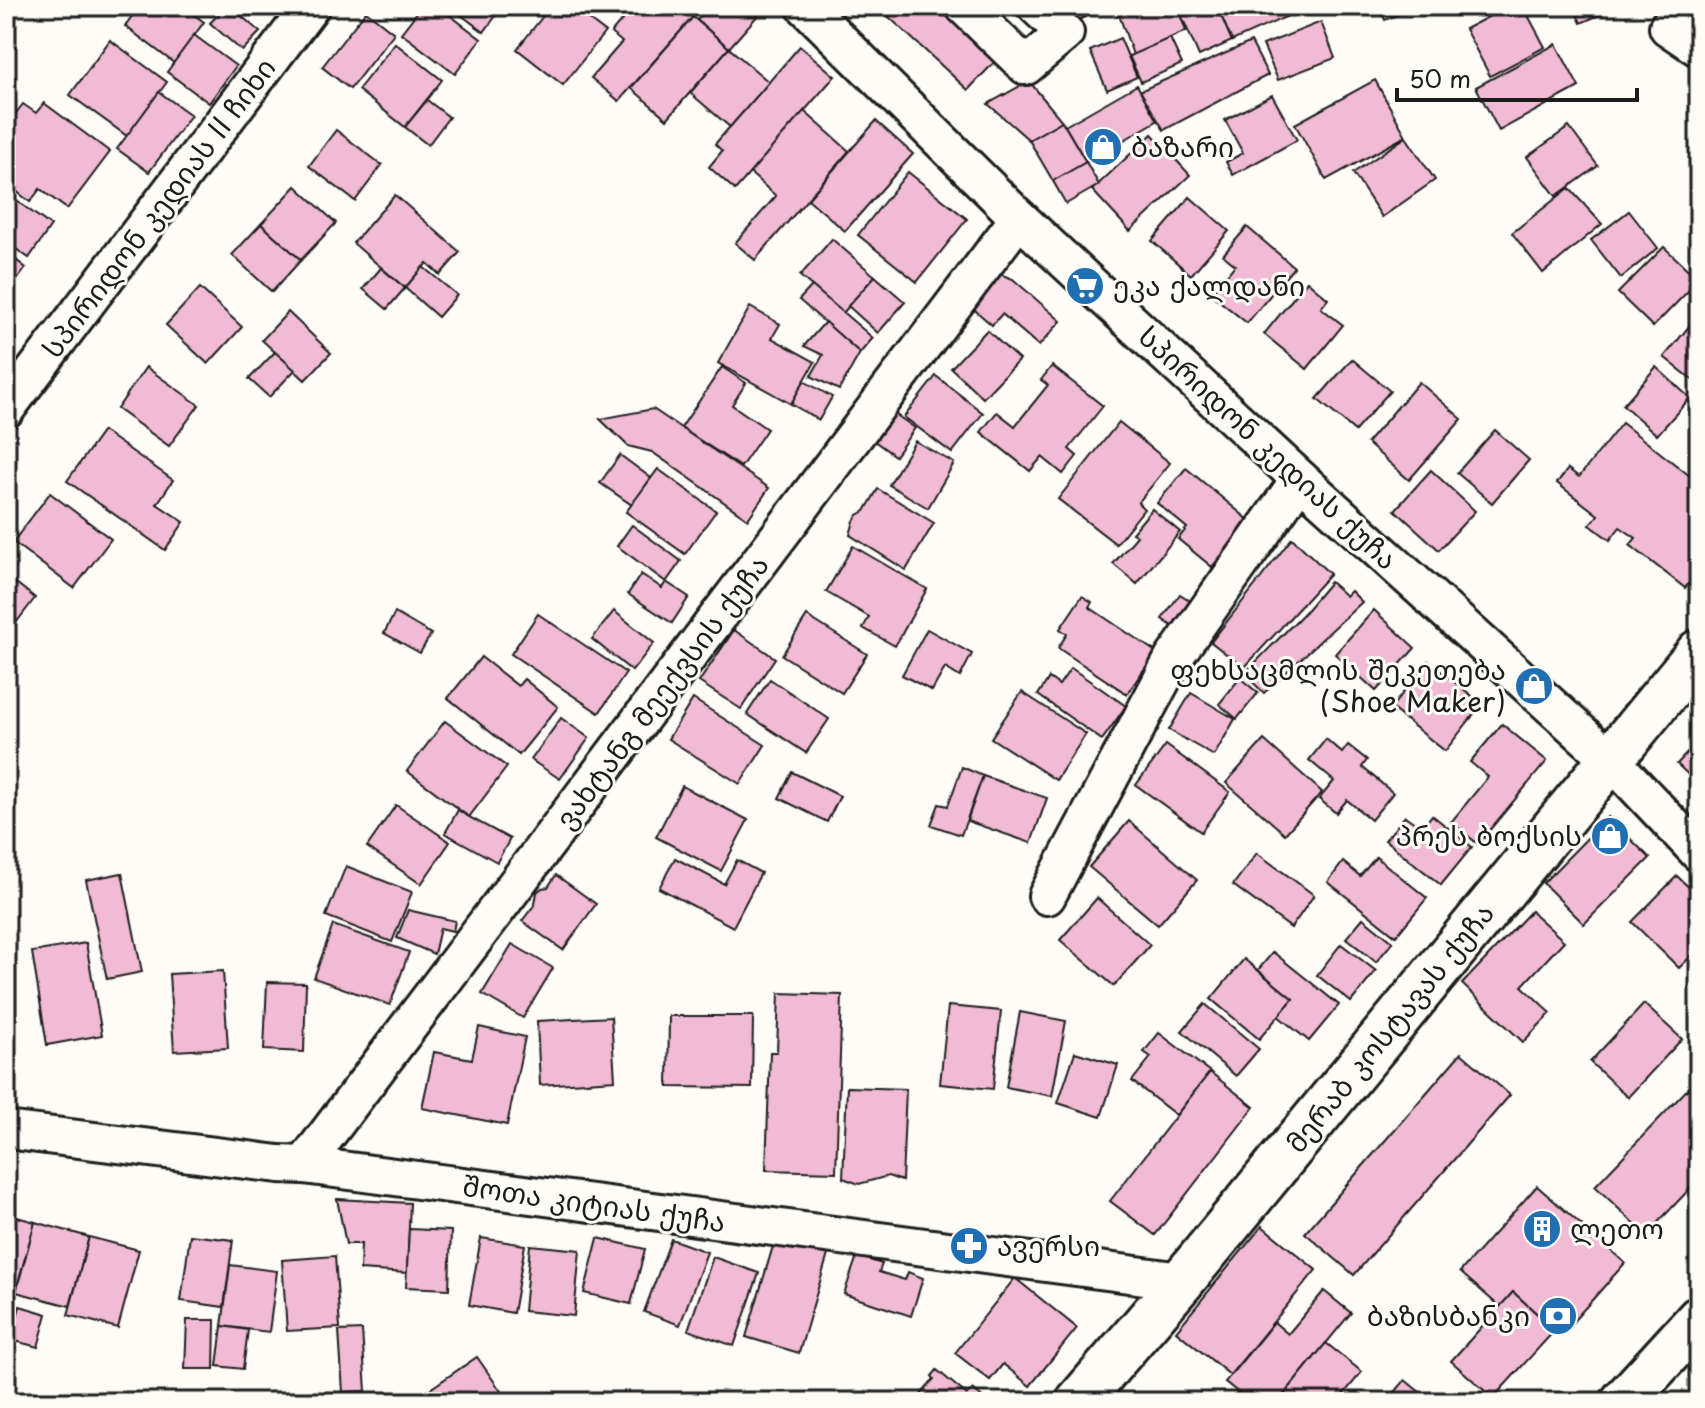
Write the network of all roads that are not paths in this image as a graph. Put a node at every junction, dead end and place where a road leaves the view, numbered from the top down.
1 (311, 6) edge
2 (805, 6) edge
3 (964, 6) edge
4 (1036, 6) edge
5 (1668, 27) dead end
6 (1699, 48) edge
7 (1019, 218) junction
8 (6, 409) edge
9 (1300, 479) junction
10 (1699, 652) edge
11 (1611, 760) junction
12 (1699, 853) edge
13 (1047, 896) dead end
14 (6, 1130) edge
15 (304, 1165) junction
16 (1182, 1281) junction
17 (1699, 1319) edge
18 (1078, 1402) edge
19 (1623, 1402) edge

1 - 8 street, სპირიდონ კედიას II ჩიხი
2 - 7 street, სპირიდონ კედიას ქუჩა
3 - 4 street
5 - 6 street
7 - 9 street, სპირიდონ კედიას ქუჩა
7 - 15 street, ვახტანგ მეექვსის ქუჩა
9 - 11 street, სპირიდონ კედიას ქუჩა
9 - 13 street
10 - 11 main road, მერაბ კოსტავას ქუჩა
11 - 12 street, სპირიდონ კედიას ქუჩა
11 - 16 main road, მერაბ კოსტავას ქუჩა
14 - 15 street, შოთა კიტიას ქუჩა
15 - 16 street, შოთა კიტიას ქუჩა
16 - 18 main road, მერაბ კოსტავას ქუჩა
17 - 19 main road

